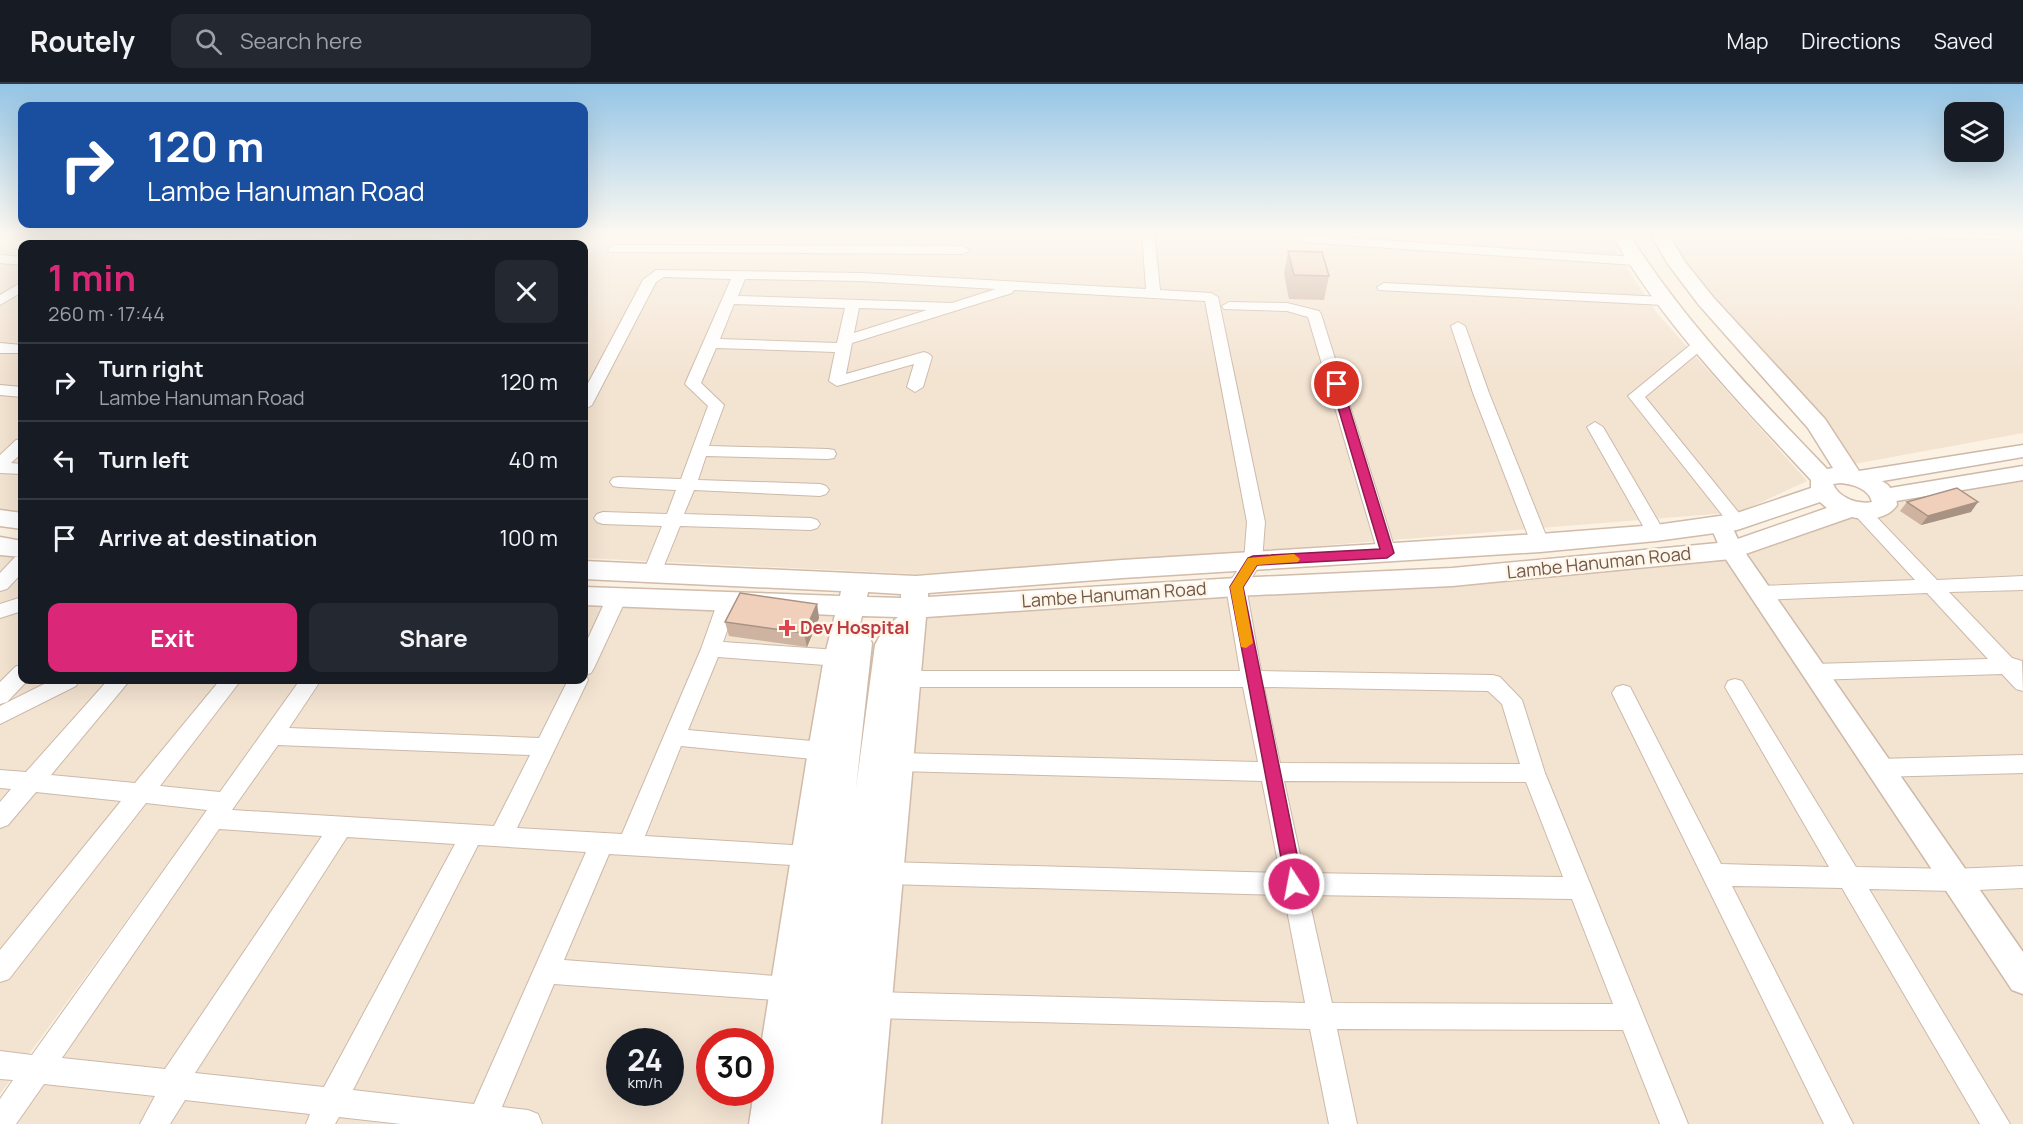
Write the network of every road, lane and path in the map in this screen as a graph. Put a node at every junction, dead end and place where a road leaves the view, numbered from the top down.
1 (650, 281) edge
2 (737, 281) edge
3 (916, 281) edge
4 (1152, 281) edge
5 (1649, 281) edge
6 (1690, 281) edge
7 (1017, 287) junction
8 (1384, 287) dead end
9 (18, 289) edge
10 (1153, 294) junction
11 (728, 300) junction
12 (0, 301) edge
13 (1663, 301) junction
14 (853, 303) junction
15 (1229, 306) dead end
16 (956, 307) junction
17 (1458, 326) dead end
18 (710, 343) junction
19 (843, 345) junction
20 (1700, 345) junction
21 (1, 349) edge
22 (18, 349) edge
23 (915, 387) dead end
24 (0, 390) edge
25 (18, 392) edge
26 (588, 397) edge
27 (1595, 427) dead end
28 (18, 448) edge
29 (699, 451) junction
30 (2023, 451) edge
31 (828, 454) dead end
32 (0, 464) edge
33 (0, 468) edge
34 (18, 469) edge
35 (2023, 473) edge
36 (1854, 477) junction
37 (619, 482) dead end
38 (687, 485) junction
39 (1823, 485) junction
40 (820, 490) dead end
41 (1884, 496) junction
42 (1856, 509) junction
43 (0, 518) edge
44 (603, 518) dead end
45 (674, 518) junction
46 (18, 520) edge
47 (1729, 523) junction
48 (811, 524) dead end
49 (1656, 533) junction
50 (1540, 543) junction
51 (0, 546) edge
52 (18, 548) edge
53 (1731, 550) junction
54 (1387, 553) junction
55 (1253, 561) junction
56 (18, 566) edge
57 (588, 570) edge
58 (652, 573) junction
59 (2023, 583) edge
60 (0, 584) edge
61 (1932, 586) junction
62 (1236, 587) junction
63 (1760, 592) junction
64 (588, 596) edge
65 (617, 597) junction
66 (728, 602) junction
67 (914, 604) junction
68 (18, 605) edge
69 (0, 611) edge
70 (848, 619) junction
71 (711, 649) junction
72 (588, 659) edge
73 (2015, 666) edge
74 (1814, 672) junction
75 (18, 676) edge
76 (1252, 679) junction
77 (906, 680) junction
78 (2023, 683) edge
79 (61, 684) edge
80 (117, 684) edge
81 (228, 684) edge
82 (308, 684) edge
83 (576, 684) edge
84 (1735, 687) dead end
85 (1623, 693) dead end
86 (0, 696) edge
87 (0, 716) edge
88 (272, 736) junction
89 (674, 737) junction
90 (545, 747) junction
91 (823, 751) junction
92 (898, 762) junction
93 (2023, 764) edge
94 (1878, 768) junction
95 (1272, 772) junction
96 (1534, 773) junction
97 (0, 780) edge
98 (31, 783) junction
99 (140, 793) junction
100 (219, 810) junction
101 (0, 818) edge
102 (341, 827) junction
103 (472, 834) junction
104 (501, 837) junction
105 (602, 843) junction
106 (629, 845) junction
107 (808, 856) junction
108 (887, 873) junction
109 (1714, 875) junction
110 (1848, 877) junction
111 (2023, 877) edge
112 (1953, 880) junction
113 (1294, 884) junction
114 (1580, 888) junction
115 (0, 970) edge
116 (546, 971) junction
117 (2023, 979) edge
118 (789, 989) junction
119 (873, 1005) junction
120 (1321, 1016) junction
121 (1632, 1017) junction
122 (0, 1065) edge
123 (39, 1070) junction
124 (175, 1085) junction
125 (325, 1113) edge
126 (481, 1121) edge
127 (0, 1123) edge
128 (154, 1124) edge
129 (528, 1124) edge
130 (769, 1124) edge
131 (799, 1124) edge
132 (831, 1124) edge
133 (861, 1124) edge
134 (1344, 1124) edge
135 (1674, 1124) edge
136 (1839, 1124) edge
137 (1996, 1124) edge

1 - 26 street
2 - 11 street
3 - 7 street
4 - 10 street
5 - 13 main road
6 - 36 main road
7 - 10 street
7 - 16 street
8 - 13 street
9 - 12 street
10 - 55 street
11 - 14 street
11 - 18 street
13 - 20 main road
14 - 16 street
14 - 19 street
15 - 54 street
16 - 19 street
17 - 50 street
18 - 19 street
18 - 29 street
19 - 23 street
20 - 39 main road
20 - 47 street
21 - 22 street
24 - 25 street
27 - 49 street
28 - 32 street
29 - 31 street
29 - 38 street
30 - 36 street
33 - 34 street
35 - 41 street
36 - 39 main road, Lambe Hanuman Road
36 - 41 main road
37 - 38 street
38 - 40 street
38 - 45 street
39 - 42 main road
39 - 47 main road, Lambe Hanuman Road
41 - 42 main road, Lambe Hanuman Road
42 - 53 main road, Lambe Hanuman Road
42 - 61 street
43 - 46 main road
44 - 45 street
45 - 48 street
45 - 58 street
47 - 49 main road, Lambe Hanuman Road
47 - 53 street
49 - 50 main road, Lambe Hanuman Road
50 - 54 main road, Lambe Hanuman Road
51 - 52 main road
53 - 62 main road, Lambe Hanuman Road
53 - 63 street
54 - 55 main road, Lambe Hanuman Road
55 - 62 street
55 - 67 main road, Lambe Hanuman Road
56 - 60 street
57 - 58 main road, Lambe Hanuman Road
58 - 70 main road, Lambe Hanuman Road
59 - 61 street
61 - 63 street
61 - 73 street
62 - 67 main road, Lambe Hanuman Road
62 - 76 street
63 - 74 street
64 - 65 main road, Lambe Hanuman Road
65 - 66 main road, Lambe Hanuman Road
65 - 72 street
66 - 70 main road, Lambe Hanuman Road
66 - 71 street
67 - 70 main road, Lambe Hanuman Road
67 - 77 main road
67 - 132 main road
68 - 69 street
70 - 71 street
70 - 91 main road
70 - 131 main road
71 - 89 street
73 - 74 street
73 - 78 street
74 - 94 street
75 - 86 street
76 - 77 street
76 - 95 street
76 - 96 street
77 - 92 main road
79 - 87 street
80 - 98 street
81 - 99 street
82 - 88 street
83 - 90 street
84 - 110 street
85 - 109 street
88 - 90 street
88 - 100 street
89 - 91 street
89 - 106 street
90 - 104 street
91 - 107 main road
92 - 95 street
92 - 108 main road
93 - 94 street
94 - 112 street
95 - 96 street
95 - 113 street
96 - 114 street
97 - 98 street
98 - 99 street
98 - 101 street
99 - 100 street
99 - 115 street
100 - 102 street
100 - 123 street
102 - 103 street
102 - 124 street
103 - 104 street
103 - 125 street
104 - 105 street
105 - 106 street
105 - 116 street
106 - 107 street
107 - 118 main road
108 - 113 street
108 - 119 main road
109 - 110 street
109 - 136 street
110 - 112 street
110 - 137 street
111 - 112 street
112 - 117 street
113 - 114 street
113 - 120 street
114 - 121 street
116 - 118 street
116 - 126 street
118 - 130 main road
119 - 120 street
119 - 133 main road
120 - 121 street
120 - 134 street
121 - 135 street
122 - 123 street
123 - 124 street
123 - 127 street
124 - 125 street
124 - 128 street
125 - 126 street
126 - 129 street

